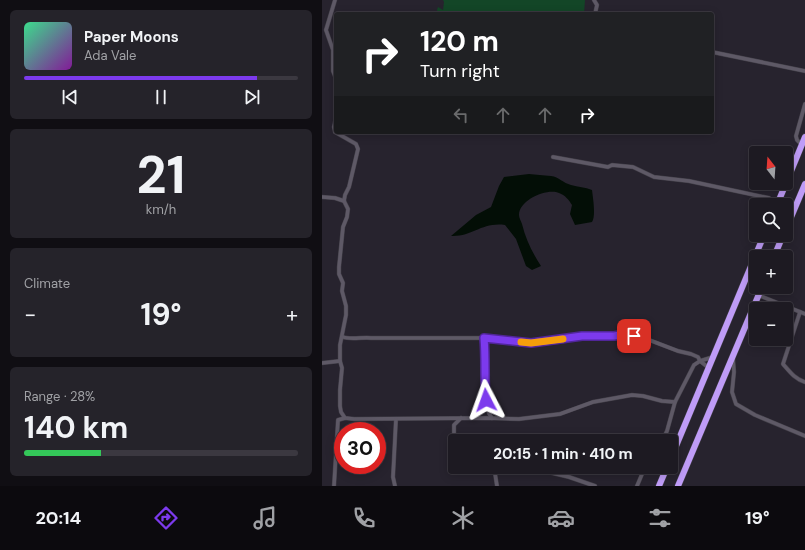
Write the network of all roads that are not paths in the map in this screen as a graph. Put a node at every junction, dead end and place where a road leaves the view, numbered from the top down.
1 (335, 0) edge
2 (594, 0) edge
3 (596, 12) edge
4 (714, 52) edge
5 (805, 71) edge
6 (334, 74) edge
7 (805, 104) edge
8 (338, 134) edge
9 (805, 138) edge
10 (802, 145) junction
11 (554, 157) dead end
12 (805, 184) edge
13 (322, 197) edge
14 (769, 198) edge
15 (779, 198) edge
16 (344, 201) junction
17 (793, 212) edge
18 (761, 242) edge
19 (758, 295) joint
20 (800, 312) junction
21 (805, 314) edge
22 (342, 337) junction
23 (484, 338) junction
24 (733, 355) junction
25 (714, 356) junction
26 (340, 361) junction
27 (700, 361) junction
28 (322, 363) edge
29 (709, 368) junction
30 (805, 382) edge
31 (675, 402) junction
32 (345, 418) junction
33 (460, 418) junction
34 (492, 418) junction
35 (396, 419) junction
36 (454, 434) edge
37 (666, 434) edge
38 (805, 436) edge
39 (678, 441) edge
40 (495, 474) edge
41 (556, 474) edge
42 (643, 474) edge
43 (664, 474) edge
44 (334, 486) edge
45 (395, 486) edge
46 (497, 486) edge
47 (595, 486) edge
48 (637, 486) edge
49 (659, 486) edge
50 (678, 486) edge

1 - 6 street
2 - 3 street
4 - 5 street
7 - 10 street
8 - 16 street
9 - 10 highway
10 - 15 highway
11 - 14 street
12 - 17 highway
13 - 16 street
16 - 22 street
18 - 25 highway
19 - 20 street
19 - 24 highway
20 - 21 street
20 - 30 street
22 - 23 street
22 - 26 street
23 - 27 street
23 - 34 street
24 - 38 street
24 - 50 highway
25 - 27 street
25 - 29 highway
26 - 28 street
26 - 32 street
27 - 29 street
27 - 31 street
29 - 39 highway
31 - 34 street
31 - 37 street
32 - 35 street
32 - 44 street
33 - 34 street
33 - 35 street
33 - 36 street
35 - 45 street
40 - 46 street
41 - 47 street
42 - 48 street
43 - 49 highway

